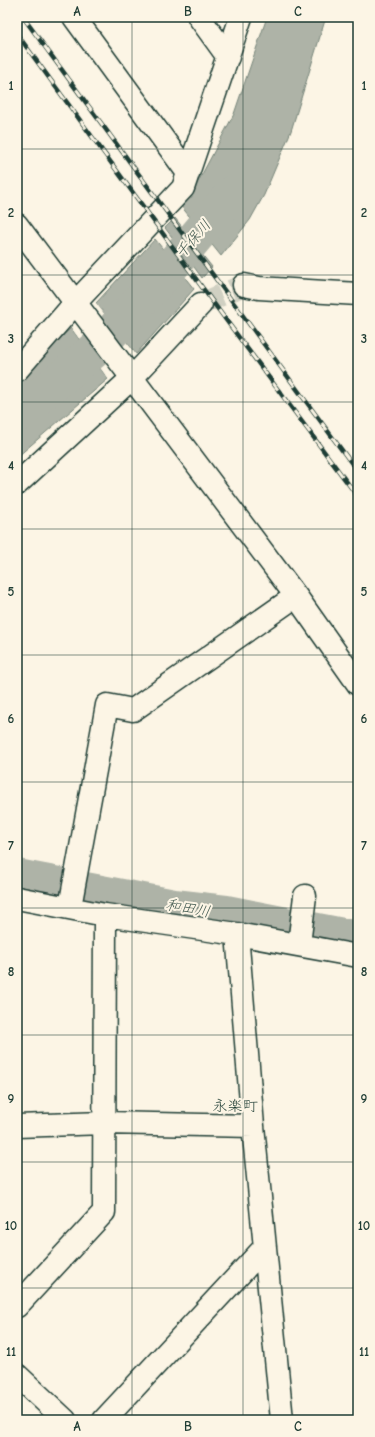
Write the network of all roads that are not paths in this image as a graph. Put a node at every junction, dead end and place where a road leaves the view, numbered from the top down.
1 (74, 17) edge
2 (199, 17) edge
3 (241, 17) edge
4 (228, 58) junction
5 (188, 173) junction
6 (17, 225) edge
7 (244, 285) tunnel mouth
8 (358, 294) edge
9 (201, 304) tunnel mouth
10 (79, 307) junction
11 (17, 370) edge
12 (129, 374) junction
13 (17, 484) edge
14 (296, 596) junction
15 (358, 684) edge
16 (305, 896) dead end
17 (17, 898) edge
18 (70, 903) junction
19 (105, 914) junction
20 (237, 934) junction
21 (300, 942) junction
22 (358, 956) edge
23 (104, 1123) junction
24 (17, 1126) edge
25 (253, 1126) junction
26 (265, 1247) junction
27 (17, 1306) edge
28 (17, 1375) edge
29 (65, 1420) edge
30 (104, 1420) edge
31 (282, 1420) edge

1 - 5 street
2 - 4 street
3 - 4 street
4 - 5 street
5 - 10 street
6 - 10 street
7 - 8 street
9 - 12 street
10 - 11 street
10 - 12 street
12 - 13 street
12 - 14 street
14 - 15 street
14 - 18 street
16 - 21 street
17 - 18 street
18 - 19 street
19 - 20 street
19 - 23 street
20 - 21 street
20 - 25 street
21 - 22 street
23 - 24 street
23 - 25 street
23 - 27 street
25 - 26 street
26 - 30 street
26 - 31 street
28 - 29 street

